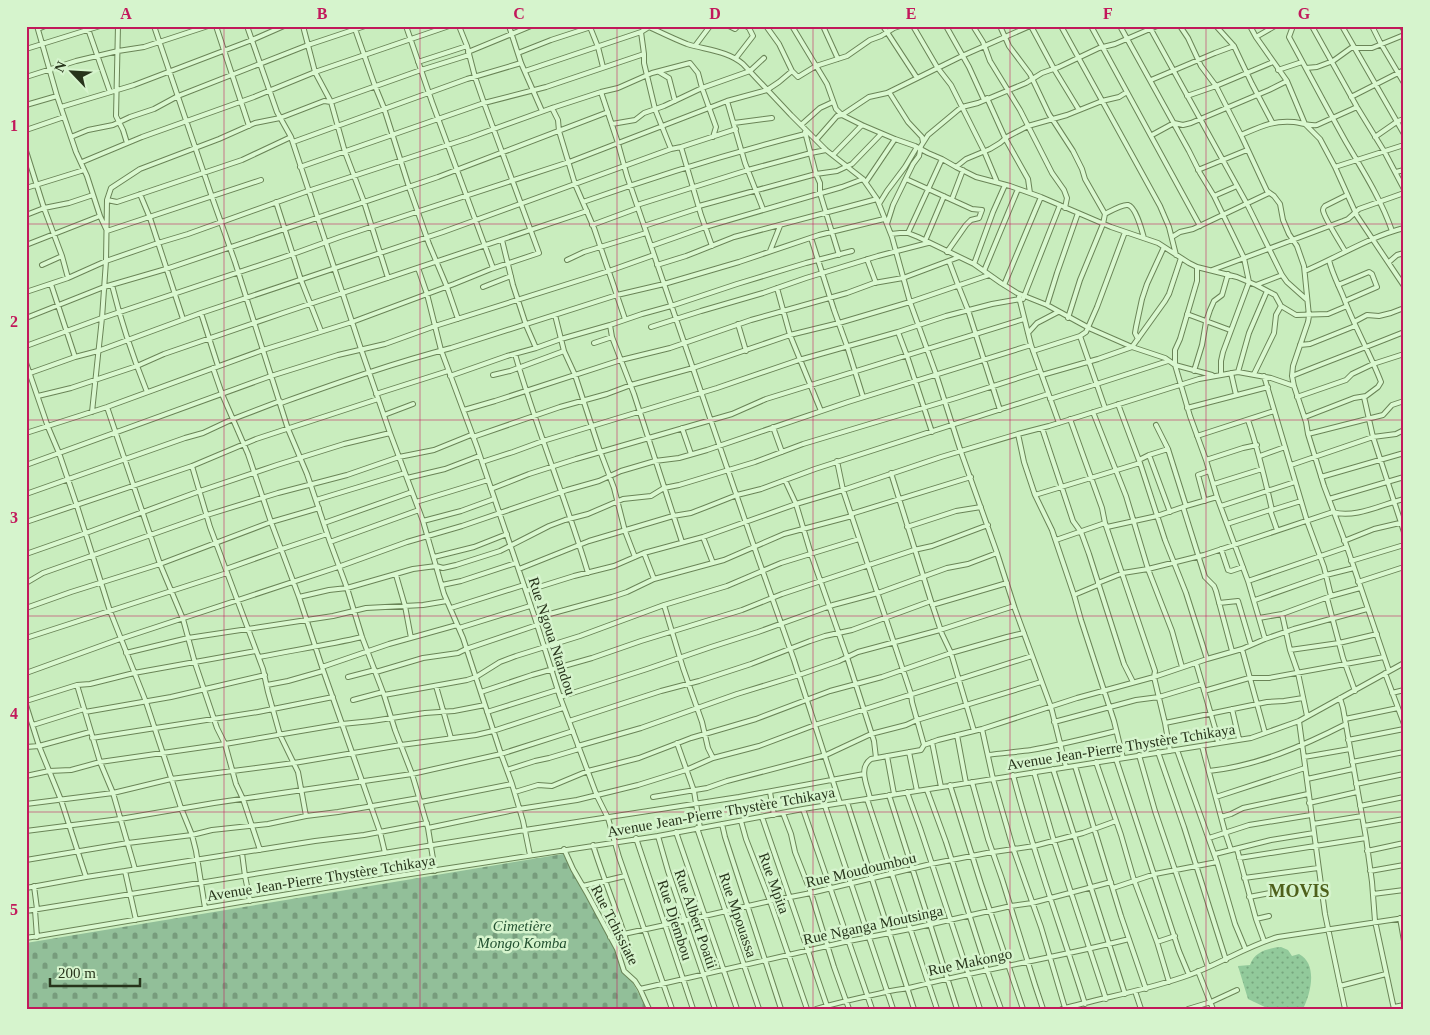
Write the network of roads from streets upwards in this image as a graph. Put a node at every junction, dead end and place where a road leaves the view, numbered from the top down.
1 (45, 26) edge
2 (100, 26) edge
3 (123, 26) edge
4 (154, 26) edge
5 (208, 26) edge
6 (216, 26) edge
7 (247, 26) edge
8 (284, 26) edge
9 (303, 26) edge
10 (365, 26) edge
11 (406, 26) edge
12 (449, 26) edge
13 (459, 26) edge
14 (509, 26) edge
15 (531, 26) edge
16 (710, 26) edge
17 (729, 26) edge
18 (738, 26) edge
19 (746, 26) edge
20 (766, 26) edge
21 (792, 26) edge
22 (824, 26) edge
23 (883, 26) edge
24 (900, 26) edge
25 (913, 26) edge
26 (946, 26) edge
27 (973, 26) edge
28 (1000, 26) edge
29 (1031, 26) edge
30 (1061, 26) edge
31 (1091, 26) edge
32 (1120, 26) edge
33 (1157, 26) edge
34 (1180, 26) edge
35 (1216, 26) edge
36 (1250, 26) edge
37 (1275, 26) edge
38 (1293, 26) edge
39 (1342, 26) edge
40 (1372, 26) edge
41 (1401, 26) edge
42 (118, 27) edge
43 (592, 27) edge
44 (648, 27) edge
45 (37, 28) edge
46 (88, 28) edge
47 (354, 28) edge
48 (1149, 28) edge
49 (1314, 28) dead end
50 (1404, 30) edge
51 (641, 32) junction
52 (886, 33) junction
53 (512, 34) junction
54 (1404, 35) edge
55 (1005, 37) junction
56 (1256, 37) junction
57 (410, 39) junction
58 (1128, 39) junction
59 (252, 40) junction
60 (160, 42) junction
61 (42, 43) junction
62 (1381, 44) junction
63 (308, 45) junction
64 (467, 46) junction
65 (695, 46) junction
66 (984, 46) junction
67 (1102, 46) junction
68 (1234, 46) junction
69 (598, 47) junction
70 (1354, 48) junction
71 (26, 49) edge
72 (224, 50) junction
73 (118, 51) junction
74 (518, 53) junction
75 (469, 54) junction
76 (644, 54) junction
77 (364, 55) junction
78 (97, 56) junction
79 (962, 56) junction
80 (736, 58) junction
81 (764, 58) dead end
82 (1078, 58) junction
83 (838, 59) junction
84 (1198, 60) junction
85 (418, 62) junction
86 (1273, 62) junction
87 (1302, 62) junction
88 (1331, 62) junction
89 (521, 63) junction
90 (261, 65) junction
91 (816, 66) junction
92 (603, 67) junction
93 (938, 67) junction
94 (1306, 68) junction
95 (50, 69) junction
96 (1054, 69) junction
97 (421, 70) junction
98 (1278, 70) junction
99 (1404, 70) edge
100 (169, 71) junction
101 (525, 71) junction
102 (658, 71) junction
103 (750, 71) junction
104 (792, 71) junction
105 (1174, 71) junction
106 (315, 72) junction
107 (1246, 73) junction
108 (1398, 73) junction
109 (232, 75) junction
110 (646, 75) junction
111 (26, 77) edge
112 (475, 77) junction
113 (917, 78) junction
114 (1032, 79) junction
115 (1151, 80) junction
116 (1287, 81) junction
117 (1404, 83) edge
118 (375, 86) junction
119 (1216, 86) junction
120 (1375, 86) junction
121 (702, 88) junction
122 (117, 90) junction
123 (270, 90) junction
124 (533, 90) junction
125 (766, 90) junction
126 (1008, 90) junction
127 (110, 92) junction
128 (601, 92) junction
129 (889, 92) junction
130 (1126, 92) junction
131 (428, 93) junction
132 (1257, 95) junction
133 (57, 96) junction
134 (178, 96) junction
135 (1187, 96) junction
136 (1351, 97) junction
137 (985, 99) junction
138 (240, 101) junction
139 (675, 101) junction
140 (727, 101) junction
141 (1102, 101) junction
142 (331, 102) junction
143 (833, 102) junction
144 (484, 103) junction
145 (26, 105) edge
146 (60, 107) junction
147 (962, 107) junction
148 (1357, 107) junction
149 (384, 108) junction
150 (552, 108) junction
151 (1227, 108) junction
152 (655, 109) junction
153 (710, 109) junction
154 (1079, 110) junction
155 (542, 111) junction
156 (608, 112) junction
157 (842, 115) junction
158 (64, 117) junction
159 (280, 118) junction
160 (772, 118) dead end
161 (1201, 118) junction
162 (438, 119) junction
163 (1334, 119) junction
164 (1404, 119) edge
165 (1053, 120) junction
166 (186, 121) junction
167 (119, 122) junction
168 (1272, 122) junction
169 (1398, 122) junction
170 (734, 123) junction
171 (1174, 123) junction
172 (612, 124) junction
173 (1305, 124) junction
174 (862, 125) junction
175 (249, 126) junction
176 (338, 126) junction
177 (662, 126) junction
178 (1028, 126) junction
179 (802, 127) junction
180 (494, 128) junction
181 (736, 129) junction
182 (26, 130) edge
183 (559, 131) junction
184 (805, 134) junction
185 (881, 134) junction
186 (1404, 134) edge
187 (393, 135) junction
188 (1241, 135) junction
189 (1152, 136) junction
190 (71, 137) junction
191 (714, 137) junction
192 (1375, 137) junction
193 (1005, 138) junction
194 (292, 139) junction
195 (895, 139) junction
196 (816, 140) junction
197 (923, 142) junction
198 (128, 143) junction
199 (618, 144) junction
200 (447, 145) junction
201 (1404, 145) edge
202 (681, 147) junction
203 (195, 148) junction
204 (919, 148) junction
205 (671, 149) junction
206 (742, 150) junction
207 (826, 150) junction
208 (1247, 150) junction
209 (26, 151) edge
210 (984, 151) junction
211 (1384, 151) junction
212 (345, 152) junction
213 (502, 152) junction
214 (811, 153) junction
215 (833, 156) junction
216 (27, 157) edge
217 (942, 159) junction
218 (1358, 159) junction
219 (401, 160) junction
220 (1223, 160) junction
221 (82, 162) junction
222 (569, 162) junction
223 (624, 166) junction
224 (300, 167) junction
225 (688, 167) junction
226 (848, 167) junction
227 (956, 167) junction
228 (1335, 167) junction
229 (84, 170) junction
230 (457, 170) junction
231 (748, 170) junction
232 (963, 170) junction
233 (1198, 170) junction
234 (1404, 170) edge
235 (1396, 172) junction
236 (204, 173) junction
237 (816, 174) junction
238 (354, 176) junction
239 (906, 179) junction
240 (261, 180) dead end
241 (512, 180) junction
242 (864, 181) junction
243 (997, 182) junction
244 (37, 184) junction
245 (575, 184) junction
246 (630, 185) junction
247 (1005, 185) junction
248 (1237, 186) junction
249 (409, 187) junction
250 (693, 187) junction
251 (26, 188) edge
252 (929, 188) junction
253 (1018, 189) junction
254 (755, 190) junction
255 (308, 191) junction
256 (1404, 191) edge
257 (820, 193) junction
258 (1030, 193) junction
259 (1269, 193) junction
260 (140, 194) junction
261 (93, 195) junction
262 (466, 195) junction
263 (1347, 195) junction
264 (944, 196) junction
265 (1214, 196) junction
266 (212, 197) junction
267 (1042, 197) junction
268 (952, 199) junction
269 (107, 200) junction
270 (1380, 201) junction
271 (276, 202) junction
272 (364, 202) junction
273 (583, 202) junction
274 (878, 202) junction
275 (520, 204) junction
276 (1247, 204) junction
277 (1060, 205) junction
278 (637, 207) junction
279 (699, 207) junction
280 (44, 208) junction
281 (1065, 208) junction
282 (763, 210) junction
283 (418, 211) junction
284 (587, 212) junction
285 (1355, 212) junction
286 (826, 213) junction
287 (1078, 213) junction
288 (1105, 214) junction
289 (26, 215) edge
290 (1223, 215) junction
291 (100, 216) junction
292 (150, 218) junction
293 (318, 218) junction
294 (884, 218) junction
295 (475, 220) junction
296 (221, 222) junction
297 (887, 224) junction
298 (1104, 224) junction
299 (592, 225) junction
300 (644, 226) junction
301 (780, 226) junction
302 (1200, 226) junction
303 (1331, 226) junction
304 (372, 227) junction
305 (705, 227) junction
306 (285, 228) junction
307 (1404, 228) edge
308 (530, 230) junction
309 (107, 231) junction
310 (1392, 231) junction
311 (832, 232) junction
312 (1125, 232) junction
313 (646, 233) junction
314 (891, 234) junction
315 (908, 234) junction
316 (54, 235) junction
317 (427, 237) junction
318 (1172, 237) junction
319 (811, 238) junction
320 (1144, 238) junction
321 (1372, 239) junction
322 (502, 240) junction
323 (1293, 240) junction
324 (928, 242) junction
325 (158, 243) junction
326 (326, 243) junction
327 (26, 245) edge
328 (484, 246) junction
329 (651, 246) junction
330 (712, 246) junction
331 (1164, 247) junction
332 (230, 248) junction
333 (601, 248) junction
334 (1269, 248) junction
335 (896, 250) junction
336 (770, 251) junction
337 (852, 251) dead end
338 (1345, 251) junction
339 (947, 252) junction
340 (380, 253) junction
341 (1404, 253) edge
342 (294, 254) junction
343 (654, 254) junction
344 (838, 255) junction
345 (1176, 255) junction
346 (62, 256) junction
347 (959, 257) junction
348 (1181, 258) junction
349 (1244, 258) junction
350 (867, 259) junction
351 (567, 260) dead end
352 (818, 260) junction
353 (1329, 260) junction
354 (106, 261) junction
355 (437, 261) junction
356 (949, 261) junction
357 (1388, 262) junction
358 (42, 264) dead end
359 (508, 264) junction
360 (657, 264) junction
361 (974, 264) junction
362 (1197, 266) junction
363 (335, 268) junction
364 (418, 268) junction
365 (493, 268) junction
366 (166, 269) junction
367 (1212, 270) junction
368 (609, 271) junction
369 (984, 271) junction
370 (1305, 271) junction
371 (238, 273) junction
372 (821, 273) junction
373 (1228, 274) junction
374 (990, 275) junction
375 (1282, 275) junction
376 (510, 276) junction
377 (68, 278) junction
378 (388, 278) junction
379 (903, 278) junction
380 (302, 280) junction
381 (1249, 282) junction
382 (876, 283) junction
383 (51, 284) junction
384 (664, 284) junction
385 (112, 285) junction
386 (958, 285) junction
387 (1004, 285) junction
388 (1256, 285) junction
389 (1338, 285) junction
390 (1404, 286) edge
391 (104, 287) junction
392 (447, 287) junction
393 (483, 287) dead end
394 (777, 288) junction
395 (1267, 291) junction
396 (26, 292) edge
397 (343, 293) junction
398 (175, 294) junction
399 (427, 294) junction
400 (617, 295) junction
401 (246, 297) junction
402 (830, 298) junction
403 (1022, 298) junction
404 (518, 300) junction
405 (1306, 300) junction
406 (1345, 301) junction
407 (910, 302) junction
408 (310, 304) junction
409 (58, 306) junction
410 (672, 306) junction
411 (1047, 306) junction
412 (1281, 306) junction
413 (1346, 306) junction
414 (1404, 308) edge
415 (783, 310) junction
416 (968, 310) junction
417 (1058, 312) junction
418 (119, 313) junction
419 (201, 313) junction
420 (1188, 314) junction
421 (1309, 314) junction
422 (555, 315) junction
423 (26, 318) edge
424 (102, 318) junction
425 (1068, 318) junction
426 (183, 319) junction
427 (458, 319) junction
428 (625, 319) junction
429 (676, 319) junction
430 (1024, 319) junction
431 (352, 322) junction
432 (1206, 322) junction
433 (839, 323) junction
434 (254, 324) junction
435 (738, 324) junction
436 (1354, 324) junction
437 (526, 325) junction
438 (610, 325) junction
439 (435, 326) junction
440 (918, 326) junction
441 (651, 327) dead end
442 (1088, 328) junction
443 (67, 330) junction
444 (1230, 330) junction
445 (321, 331) junction
446 (898, 332) junction
447 (1404, 332) edge
448 (976, 333) junction
449 (1028, 333) junction
450 (790, 335) junction
451 (1080, 336) junction
452 (612, 337) junction
453 (209, 339) junction
454 (561, 339) junction
455 (1138, 339) junction
456 (128, 340) junction
457 (594, 343) dead end
458 (684, 343) junction
459 (1031, 345) junction
460 (1300, 345) junction
461 (26, 346) edge
462 (847, 346) junction
463 (1366, 346) junction
464 (1132, 347) junction
465 (536, 348) junction
466 (361, 349) junction
467 (263, 350) junction
468 (441, 350) junction
469 (927, 350) junction
470 (98, 351) junction
471 (564, 351) junction
472 (746, 351) junction
473 (1033, 351) junction
474 (515, 354) junction
475 (1404, 354) edge
476 (907, 356) junction
477 (75, 357) junction
478 (984, 359) junction
479 (621, 360) junction
480 (799, 360) junction
481 (1089, 361) junction
482 (1168, 361) junction
483 (26, 363) edge
484 (1373, 364) junction
485 (1174, 365) junction
486 (137, 366) junction
487 (215, 367) junction
488 (519, 367) junction
489 (693, 368) junction
490 (448, 370) junction
491 (369, 371) junction
492 (855, 371) junction
493 (1194, 371) junction
494 (1238, 372) junction
495 (30, 373) junction
496 (1041, 373) junction
497 (1230, 373) junction
498 (493, 374) dead end
499 (936, 374) junction
500 (1221, 374) junction
501 (1254, 374) junction
502 (575, 375) junction
503 (271, 376) junction
504 (450, 376) junction
505 (1214, 376) junction
506 (1264, 376) junction
507 (1292, 376) junction
508 (95, 380) junction
509 (915, 380) junction
510 (1096, 384) junction
511 (1181, 384) junction
512 (630, 385) junction
513 (810, 386) junction
514 (992, 386) junction
515 (1294, 386) junction
516 (1268, 387) junction
517 (526, 391) junction
518 (147, 392) junction
519 (702, 393) junction
520 (222, 394) junction
521 (1236, 395) junction
522 (38, 396) junction
523 (1049, 396) junction
524 (1297, 396) junction
525 (1364, 396) junction
526 (377, 397) junction
527 (863, 397) junction
528 (583, 401) junction
529 (945, 401) junction
530 (1404, 401) edge
531 (280, 402) junction
532 (412, 404) dead end
533 (1118, 404) junction
534 (107, 407) junction
535 (923, 407) junction
536 (1105, 408) junction
537 (1187, 408) junction
538 (464, 410) junction
539 (1000, 410) junction
540 (820, 411) junction
541 (1274, 411) junction
542 (92, 412) junction
543 (640, 412) junction
544 (1092, 412) junction
545 (384, 415) junction
546 (535, 416) junction
547 (1304, 417) junction
548 (233, 419) junction
549 (711, 419) junction
550 (1368, 419) junction
551 (1070, 420) junction
552 (1248, 420) junction
553 (1059, 423) junction
554 (953, 425) junction
555 (1156, 426) dead end
556 (48, 427) junction
557 (592, 427) junction
558 (774, 427) junction
559 (682, 428) junction
560 (1042, 428) junction
561 (288, 429) junction
562 (1404, 430) edge
563 (932, 432) junction
564 (26, 433) edge
565 (116, 433) junction
566 (390, 433) junction
567 (1018, 434) junction
568 (1308, 434) junction
569 (472, 436) junction
570 (1197, 436) junction
571 (1373, 437) junction
572 (648, 438) junction
573 (543, 441) junction
574 (244, 444) junction
575 (720, 445) junction
576 (1257, 445) junction
577 (1285, 447) junction
578 (1168, 449) junction
579 (600, 451) junction
580 (782, 452) junction
581 (962, 452) junction
582 (59, 453) junction
583 (1404, 453) edge
584 (692, 454) junction
585 (1149, 455) junction
586 (479, 456) junction
587 (1260, 456) junction
588 (399, 457) junction
589 (1315, 457) junction
590 (301, 458) junction
591 (126, 459) junction
592 (1206, 460) junction
593 (1380, 460) junction
594 (655, 461) junction
595 (837, 461) junction
596 (482, 462) junction
597 (1140, 462) junction
598 (26, 465) edge
599 (1291, 465) junction
600 (192, 466) junction
601 (551, 466) junction
602 (1262, 469) junction
603 (1209, 470) junction
604 (728, 471) junction
605 (1115, 471) junction
606 (255, 472) junction
607 (891, 473) junction
608 (406, 476) junction
609 (610, 476) junction
610 (1321, 477) junction
611 (1404, 477) edge
612 (971, 478) junction
613 (1090, 478) junction
614 (68, 479) junction
615 (488, 480) junction
616 (785, 480) junction
617 (1295, 482) junction
618 (1387, 482) junction
619 (311, 484) junction
620 (1214, 484) junction
621 (133, 486) junction
622 (1062, 486) junction
623 (664, 488) junction
624 (491, 489) junction
625 (843, 490) junction
626 (200, 491) junction
627 (1268, 491) junction
628 (412, 492) junction
629 (561, 492) junction
630 (26, 494) edge
631 (1035, 494) junction
632 (737, 495) junction
633 (1217, 497) junction
634 (264, 498) junction
635 (1329, 498) junction
636 (494, 499) junction
637 (1404, 499) edge
638 (316, 500) junction
639 (899, 500) junction
640 (618, 501) junction
641 (1205, 501) junction
642 (1301, 501) junction
643 (1394, 501) junction
644 (416, 502) junction
645 (796, 504) junction
646 (77, 506) junction
647 (1184, 506) junction
648 (1221, 506) junction
649 (981, 507) junction
650 (319, 508) junction
651 (419, 510) junction
652 (1271, 510) junction
653 (142, 512) junction
654 (1170, 512) junction
655 (1333, 512) junction
656 (499, 513) junction
657 (852, 515) junction
658 (207, 516) junction
659 (673, 516) junction
660 (1157, 516) junction
661 (571, 519) junction
662 (423, 521) junction
663 (1133, 521) junction
664 (1307, 521) junction
665 (26, 522) edge
666 (272, 522) junction
667 (745, 522) junction
668 (1402, 522) edge
669 (324, 523) junction
670 (1227, 524) junction
671 (988, 525) junction
672 (1106, 525) junction
673 (907, 527) junction
674 (804, 529) junction
675 (1277, 530) junction
676 (625, 531) junction
677 (1081, 532) junction
678 (1404, 532) edge
679 (86, 533) junction
680 (327, 534) junction
681 (507, 534) junction
682 (150, 536) junction
683 (428, 537) junction
684 (703, 537) junction
685 (859, 539) junction
686 (1056, 540) junction
687 (1344, 541) junction
688 (216, 542) junction
689 (330, 542) junction
690 (682, 542) junction
691 (579, 544) junction
692 (1234, 544) junction
693 (511, 545) junction
694 (1404, 545) edge
695 (754, 547) junction
696 (1347, 547) junction
697 (1222, 548) junction
698 (282, 549) junction
699 (914, 550) junction
700 (644, 553) junction
701 (997, 553) junction
702 (26, 554) edge
703 (811, 554) junction
704 (92, 556) junction
705 (1199, 556) junction
706 (1320, 556) junction
707 (434, 557) junction
708 (634, 557) junction
709 (1351, 561) junction
710 (516, 563) junction
711 (713, 563) junction
712 (1174, 563) junction
713 (160, 564) junction
714 (338, 566) junction
715 (436, 566) junction
716 (869, 566) junction
717 (1243, 567) junction
718 (1404, 567) edge
719 (1354, 568) junction
720 (519, 569) junction
721 (1148, 569) junction
722 (227, 571) junction
723 (762, 572) junction
724 (588, 573) junction
725 (1123, 573) junction
726 (396, 575) junction
727 (1326, 575) junction
728 (923, 577) junction
729 (654, 579) junction
730 (1248, 580) junction
731 (294, 581) junction
732 (820, 581) junction
733 (1358, 582) junction
734 (26, 583) edge
735 (102, 583) junction
736 (1007, 583) junction
737 (1098, 584) junction
738 (442, 585) junction
739 (524, 585) junction
740 (347, 588) junction
741 (1360, 588) junction
742 (526, 591) junction
743 (171, 592) junction
744 (878, 593) junction
745 (1074, 595) junction
746 (300, 597) junction
747 (1329, 597) junction
748 (772, 598) junction
749 (238, 599) junction
750 (1255, 600) junction
751 (447, 601) junction
752 (931, 603) junction
753 (1219, 603) junction
754 (664, 605) junction
755 (405, 606) junction
756 (530, 606) junction
757 (830, 606) junction
758 (1014, 606) junction
759 (26, 608) edge
760 (450, 608) junction
761 (1367, 609) junction
762 (110, 610) junction
763 (354, 611) junction
764 (1282, 614) junction
765 (535, 618) junction
766 (886, 618) junction
767 (1259, 618) junction
768 (1332, 618) junction
769 (183, 619) junction
770 (306, 620) junction
771 (781, 624) junction
772 (537, 625) junction
773 (458, 627) junction
774 (249, 629) junction
775 (940, 630) junction
776 (672, 632) junction
777 (1286, 632) junction
778 (1024, 633) junction
779 (838, 634) junction
780 (1377, 634) junction
781 (362, 637) junction
782 (26, 638) edge
783 (120, 638) junction
784 (188, 638) junction
785 (411, 638) junction
786 (1265, 639) junction
787 (894, 642) junction
788 (1339, 643) junction
789 (1251, 645) junction
790 (315, 646) junction
791 (543, 646) junction
792 (790, 648) junction
793 (466, 649) junction
794 (1242, 649) junction
795 (1290, 650) junction
796 (256, 651) junction
797 (367, 651) junction
798 (1232, 652) junction
799 (126, 653) junction
800 (951, 653) junction
801 (1032, 656) junction
802 (1384, 656) junction
803 (847, 657) junction
804 (259, 658) junction
805 (680, 658) junction
806 (1207, 659) junction
807 (195, 663) junction
808 (1196, 663) junction
809 (1404, 663) edge
810 (1345, 664) junction
811 (1182, 667) junction
812 (322, 669) junction
813 (551, 669) junction
814 (903, 669) junction
815 (375, 671) junction
816 (1387, 672) junction
817 (26, 673) edge
818 (134, 673) junction
819 (1298, 673) junction
820 (265, 675) junction
821 (799, 675) junction
822 (348, 677) dead end
823 (476, 677) junction
824 (1154, 677) junction
825 (1251, 678) junction
826 (958, 680) junction
827 (1042, 682) junction
828 (1133, 682) junction
829 (688, 684) junction
830 (855, 684) junction
831 (1202, 684) junction
832 (77, 685) junction
833 (267, 685) junction
834 (436, 686) junction
835 (204, 690) junction
836 (557, 690) junction
837 (1404, 690) edge
838 (1104, 691) junction
839 (1204, 691) junction
840 (1355, 691) junction
841 (481, 692) junction
842 (1392, 693) junction
843 (384, 694) junction
844 (911, 694) junction
845 (333, 697) junction
846 (560, 697) junction
847 (1159, 697) junction
848 (1303, 698) junction
849 (1340, 698) junction
850 (26, 700) edge
851 (353, 700) dead end
852 (807, 700) junction
853 (146, 702) junction
854 (1258, 704) junction
855 (26, 705) edge
856 (485, 705) junction
857 (967, 705) junction
858 (1051, 707) junction
859 (1109, 707) junction
860 (564, 708) junction
861 (273, 709) junction
862 (696, 709) junction
863 (863, 709) junction
864 (1232, 709) junction
865 (1400, 710) edge
866 (84, 711) junction
867 (442, 712) junction
868 (487, 712) junction
869 (1211, 714) junction
870 (1307, 716) junction
871 (391, 717) junction
872 (214, 719) junction
873 (917, 720) junction
874 (1299, 721) junction
875 (569, 722) junction
876 (1054, 722) junction
877 (1345, 722) junction
878 (1165, 723) junction
879 (342, 724) junction
880 (1404, 724) edge
881 (33, 725) junction
882 (815, 725) junction
883 (155, 728) junction
884 (982, 729) junction
885 (1404, 729) edge
886 (493, 730) junction
887 (573, 731) junction
888 (974, 731) junction
889 (1116, 731) junction
890 (90, 732) junction
891 (705, 733) junction
892 (1265, 733) junction
893 (871, 734) junction
894 (280, 735) junction
895 (957, 735) junction
896 (92, 738) junction
897 (451, 738) junction
898 (1239, 739) junction
899 (1348, 740) junction
900 (932, 742) junction
901 (677, 743) junction
902 (1218, 743) junction
903 (225, 744) junction
904 (1060, 744) junction
905 (400, 745) junction
906 (924, 745) junction
907 (39, 746) junction
908 (1202, 746) junction
909 (1302, 746) junction
910 (26, 748) edge
911 (578, 748) junction
912 (1350, 749) junction
913 (1177, 750) junction
914 (1170, 751) junction
915 (910, 752) junction
916 (1158, 752) junction
917 (1404, 752) edge
918 (163, 753) junction
919 (352, 754) junction
920 (501, 754) junction
921 (826, 755) junction
922 (988, 755) junction
923 (1139, 755) junction
924 (887, 756) junction
925 (1304, 757) junction
926 (712, 758) junction
927 (876, 758) junction
928 (1123, 758) junction
929 (1116, 759) junction
930 (100, 762) junction
931 (1096, 762) junction
932 (1352, 762) junction
933 (294, 763) junction
934 (1075, 766) junction
935 (1066, 767) junction
936 (1306, 768) junction
937 (1053, 769) junction
938 (1353, 769) junction
939 (507, 770) junction
940 (686, 770) junction
941 (49, 771) junction
942 (1209, 771) junction
943 (232, 772) junction
944 (588, 772) junction
945 (1034, 772) junction
946 (412, 774) junction
947 (864, 774) junction
948 (1404, 774) edge
949 (1013, 775) junction
950 (26, 776) edge
951 (171, 779) junction
952 (993, 779) junction
953 (1307, 779) junction
954 (833, 780) junction
955 (361, 782) junction
956 (972, 782) junction
957 (966, 783) junction
958 (512, 784) junction
959 (1356, 784) junction
960 (950, 786) junction
961 (941, 787) junction
962 (302, 790) junction
963 (927, 790) junction
964 (694, 791) junction
965 (917, 791) junction
966 (515, 792) junction
967 (770, 792) junction
968 (907, 792) junction
969 (1357, 792) junction
970 (113, 793) junction
971 (1308, 794) junction
972 (891, 795) junction
973 (597, 796) junction
974 (1404, 796) edge
975 (653, 797) dead end
976 (1216, 797) junction
977 (869, 798) junction
978 (60, 800) junction
979 (243, 800) junction
980 (420, 800) junction
981 (846, 802) junction
982 (695, 803) junction
983 (840, 803) junction
984 (1310, 803) junction
985 (26, 804) edge
986 (825, 806) junction
987 (1360, 806) junction
988 (370, 807) junction
989 (181, 808) junction
990 (519, 809) junction
991 (803, 809) junction
992 (783, 813) junction
993 (774, 815) junction
994 (1311, 815) junction
995 (306, 816) junction
996 (1362, 816) junction
997 (762, 817) junction
998 (1221, 817) junction
999 (608, 818) junction
1000 (120, 819) junction
1001 (1404, 819) edge
1002 (741, 821) junction
1003 (1116, 821) junction
1004 (427, 823) junction
1005 (722, 824) junction
1006 (1312, 824) junction
1007 (69, 825) junction
1008 (252, 825) junction
1009 (1364, 826) junction
1010 (428, 828) junction
1011 (698, 828) junction
1012 (1095, 828) junction
1013 (525, 830) junction
1014 (26, 831) edge
1015 (380, 832) junction
1016 (676, 832) junction
1017 (1225, 832) junction
1018 (1314, 833) junction
1019 (1075, 834) junction
1020 (192, 835) junction
1021 (658, 836) junction
1022 (636, 838) junction
1023 (1209, 838) junction
1024 (1366, 838) junction
1025 (1054, 841) junction
1026 (614, 842) junction
1027 (128, 843) junction
1028 (1404, 843) edge
1029 (431, 845) junction
1030 (593, 845) junction
1031 (1034, 846) junction
1032 (1316, 846) junction
1033 (1013, 848) junction
1034 (564, 849) junction
1035 (1236, 849) junction
1036 (260, 850) junction
1037 (1231, 850) junction
1038 (1367, 850) junction
1039 (77, 851) junction
1040 (993, 852) junction
1041 (242, 853) junction
1042 (385, 853) junction
1043 (1214, 854) junction
1044 (530, 855) junction
1045 (972, 856) junction
1046 (1239, 858) junction
1047 (26, 860) edge
1048 (198, 860) junction
1049 (952, 861) junction
1050 (1217, 862) junction
1051 (931, 864) junction
1052 (1404, 865) edge
1053 (1196, 866) junction
1054 (1318, 868) junction
1055 (135, 869) junction
1056 (912, 869) junction
1057 (1175, 870) junction
1058 (125, 871) junction
1059 (435, 871) junction
1060 (1370, 871) junction
1061 (891, 874) junction
1062 (1155, 874) junction
1063 (86, 876) junction
1064 (245, 876) junction
1065 (625, 876) junction
1066 (1244, 878) junction
1067 (871, 879) junction
1068 (1134, 880) junction
1069 (605, 881) junction
1070 (201, 882) junction
1071 (1111, 882) junction
1072 (851, 884) junction
1073 (34, 886) junction
1074 (583, 886) junction
1075 (26, 888) edge
1076 (1091, 888) junction
1077 (1113, 888) junction
1078 (830, 889) junction
1079 (1404, 890) edge
1080 (131, 893) junction
1081 (811, 893) junction
1082 (1071, 893) junction
1083 (1270, 893) dead end
1084 (1373, 894) junction
1085 (1249, 897) junction
1086 (789, 898) junction
1087 (1050, 899) junction
1088 (250, 901) junction
1089 (770, 901) junction
1090 (1032, 903) junction
1091 (747, 906) junction
1092 (1011, 906) junction
1093 (206, 908) junction
1094 (36, 909) junction
1095 (990, 910) junction
1096 (26, 911) edge
1097 (725, 912) junction
1098 (705, 915) junction
1099 (970, 915) junction
1100 (1269, 916) dead end
1101 (1402, 918) edge
1102 (1256, 919) junction
1103 (136, 920) junction
1104 (685, 920) junction
1105 (950, 920) junction
1106 (1375, 922) junction
1107 (930, 924) junction
1108 (665, 925) junction
1109 (910, 929) junction
1110 (644, 930) junction
1111 (1328, 930) junction
1112 (624, 933) junction
1113 (889, 933) junction
1114 (1175, 936) junction
1115 (37, 937) junction
1116 (610, 937) junction
1117 (868, 937) junction
1118 (26, 938) edge
1119 (1129, 939) junction
1120 (849, 941) junction
1121 (1264, 941) junction
1122 (1404, 941) edge
1123 (1157, 942) junction
1124 (1110, 944) junction
1125 (828, 946) junction
1126 (1089, 948) junction
1127 (1245, 948) junction
1128 (808, 950) junction
1129 (630, 953) dead end
1130 (1069, 954) junction
1131 (788, 956) junction
1132 (1049, 958) junction
1133 (1404, 958) edge
1134 (1226, 960) junction
1135 (766, 961) junction
1136 (1028, 962) junction
1137 (1404, 962) edge
1138 (744, 965) junction
1139 (1010, 966) junction
1140 (1208, 967) junction
1141 (723, 970) junction
1142 (987, 970) junction
1143 (1198, 971) junction
1144 (703, 974) junction
1145 (968, 974) junction
1146 (1386, 974) junction
1147 (1189, 975) junction
1148 (948, 978) junction
1149 (684, 979) junction
1150 (928, 982) junction
1151 (1168, 982) junction
1152 (663, 984) junction
1153 (1340, 986) junction
1154 (908, 988) junction
1155 (640, 989) junction
1156 (1146, 989) junction
1157 (1237, 990) dead end
1158 (887, 991) junction
1159 (1135, 991) junction
1160 (1126, 994) junction
1161 (868, 996) junction
1162 (1106, 998) junction
1163 (846, 1000) junction
1164 (1211, 1002) junction
1165 (1085, 1004) junction
1166 (1404, 1004) edge
1167 (828, 1007) edge
1168 (1063, 1008) edge
1169 (1394, 1008) edge
1170 (649, 1009) edge
1171 (672, 1009) edge
1172 (693, 1009) edge
1173 (715, 1009) edge
1174 (737, 1009) edge
1175 (759, 1009) edge
1176 (781, 1009) edge
1177 (807, 1009) edge
1178 (816, 1009) edge
1179 (849, 1009) edge
1180 (872, 1009) edge
1181 (893, 1009) edge
1182 (914, 1009) edge
1183 (937, 1009) edge
1184 (957, 1009) edge
1185 (980, 1009) edge
1186 (1001, 1009) edge
1187 (1023, 1009) edge
1188 (1043, 1009) edge
1189 (1141, 1009) edge
1190 (1188, 1009) edge
1191 (1213, 1009) edge
1192 (1345, 1009) edge

1 - 45 street
2 - 46 street
3 - 42 street
4 - 60 street
5 - 60 street
6 - 72 street
7 - 59 street
8 - 59 street
9 - 63 street
10 - 47 street
11 - 57 street
12 - 57 street
13 - 64 street
14 - 53 street
15 - 53 street
16 - 65 street
17 - 18 street
19 - 80 street
20 - 104 street
21 - 91 street
22 - 83 street
23 - 52 street
24 - 52 street
25 - 93 street
26 - 79 street
27 - 66 street
28 - 55 street
29 - 55 street
29 - 96 street
30 - 82 street
31 - 67 street
32 - 58 street
33 - 48 street
34 - 84 street
35 - 68 street
36 - 56 street
37 - 56 street
38 - 87 street
39 - 70 street
40 - 62 street
41 - 50 street
42 - 73 street
43 - 69 street
43 - 74 street
44 - 51 street
44 - 65 street
45 - 61 street
46 - 61 street
46 - 78 street
47 - 63 street
47 - 77 street
48 - 58 street
48 - 105 street
49 - 88 street
51 - 69 street
51 - 76 street
52 - 83 street
52 - 113 street
53 - 74 street
53 - 75 street
54 - 62 street
55 - 66 street
55 - 114 street
56 - 86 street
57 - 77 street
57 - 85 street
58 - 67 street
58 - 115 street
59 - 72 street
59 - 90 street
60 - 73 street
60 - 100 street
61 - 71 street
61 - 95 street
62 - 70 street
62 - 108 street
63 - 90 street
63 - 106 street
64 - 75 street
64 - 85 street
65 - 80 street
66 - 79 street
66 - 126 street
67 - 82 street
67 - 130 street
68 - 84 street
68 - 107 street
69 - 92 street
69 - 101 street
70 - 88 street
70 - 120 street
72 - 100 street
72 - 109 street
73 - 78 street
73 - 122 street
74 - 89 street
75 - 97 street
75 - 112 street
76 - 92 street
76 - 110 street
77 - 106 street
77 - 118 street
78 - 95 street
78 - 127 street
79 - 93 street
79 - 137 street
80 - 103 street
81 - 103 street
82 - 96 street
82 - 141 street
83 - 91 street
84 - 105 street
84 - 119 street
85 - 97 street
86 - 98 street
86 - 107 street
87 - 94 street
87 - 98 street
88 - 94 street
88 - 136 street
89 - 101 street
89 - 112 street
90 - 109 street
90 - 123 street
91 - 104 street
91 - 143 street
92 - 124 street
93 - 113 street
93 - 147 street
94 - 163 street
95 - 111 street
95 - 133 street
96 - 114 street
96 - 154 street
97 - 118 street
97 - 131 street
98 - 116 street
99 - 108 street
100 - 122 street
100 - 134 street
101 - 124 street
102 - 110 street
102 - 121 street
102 - 139 street
103 - 121 street
103 - 125 street
104 - 125 street
105 - 115 street
105 - 135 street
106 - 123 street
106 - 142 street
107 - 119 street
107 - 132 street
108 - 117 street
108 - 120 street
109 - 134 street
109 - 138 street
110 - 128 street
110 - 152 street
112 - 131 street
112 - 144 street
113 - 129 street
114 - 126 street
114 - 165 street
115 - 171 street
116 - 132 street
116 - 173 street
118 - 142 street
118 - 149 street
119 - 135 street
119 - 151 street
120 - 136 street
120 - 169 street
121 - 139 street
121 - 153 street
122 - 127 street
122 - 167 street
123 - 138 street
123 - 159 street
124 - 144 street
124 - 155 street
125 - 140 street
125 - 179 street
126 - 137 street
126 - 178 street
127 - 146 street
128 - 150 street
128 - 156 street
129 - 157 street
129 - 197 street
130 - 141 street
130 - 189 street
131 - 149 street
131 - 162 street
132 - 151 street
132 - 168 street
133 - 145 street
133 - 146 street
134 - 166 street
134 - 167 street
135 - 161 street
136 - 148 street
137 - 147 street
137 - 193 street
138 - 166 street
138 - 175 street
139 - 152 street
140 - 153 street
140 - 170 street
141 - 154 street
141 - 318 street
142 - 159 street
142 - 176 street
143 - 157 street
143 - 179 street
144 - 162 street
144 - 180 street
146 - 158 street
147 - 197 street
147 - 210 street
148 - 163 street
148 - 192 street
149 - 176 street
149 - 187 street
150 - 155 street
150 - 183 street
151 - 161 street
151 - 188 street
152 - 172 street
152 - 177 street
153 - 177 street
153 - 191 street
154 - 165 street
155 - 180 street
156 - 172 street
156 - 183 street
157 - 174 street
157 - 196 street
158 - 182 street
158 - 190 street
159 - 175 street
159 - 194 street
160 - 170 street
161 - 171 street
161 - 220 street
162 - 187 street
162 - 200 street
163 - 173 street
163 - 218 street
164 - 169 street
165 - 178 street
165 - 288 street
166 - 198 street
166 - 203 street
167 - 190 street
167 - 198 street
168 - 173 street
168 - 188 street
169 - 186 street
169 - 192 street
170 - 181 street
171 - 189 street
171 - 233 street
172 - 199 street
173 - 228 street
174 - 185 street
174 - 215 street
175 - 203 street
176 - 194 street
176 - 212 street
177 - 199 street
177 - 205 street
178 - 193 street
178 - 281 street
179 - 184 street
179 - 196 street
180 - 200 street
180 - 213 street
181 - 191 street
181 - 206 street
183 - 213 street
183 - 222 street
184 - 206 street
184 - 214 street
185 - 195 street
185 - 226 street
187 - 212 street
187 - 219 street
188 - 208 street
189 - 302 street
190 - 221 street
191 - 202 street
192 - 211 street
193 - 210 street
193 - 258 street
194 - 224 street
194 - 236 street
195 - 204 street
195 - 242 street
196 - 207 street
197 - 204 street
198 - 221 street
199 - 222 street
199 - 223 street
200 - 219 street
200 - 230 street
201 - 211 street
202 - 205 street
202 - 225 street
203 - 236 street
203 - 269 street
204 - 217 street
204 - 239 street
204 - 274 street
205 - 223 street
206 - 225 street
206 - 231 street
207 - 214 street
207 - 215 street
208 - 220 street
208 - 259 street
209 - 216 street
210 - 227 street
210 - 243 street
211 - 218 street
211 - 235 street
212 - 224 street
212 - 238 street
213 - 230 street
213 - 241 street
214 - 231 street
214 - 237 street
215 - 226 street
216 - 244 street
217 - 227 street
217 - 252 street
218 - 228 street
218 - 270 street
219 - 238 street
219 - 249 street
220 - 233 street
220 - 248 street
221 - 229 street
222 - 241 street
222 - 245 street
223 - 245 street
223 - 246 street
224 - 255 street
225 - 246 street
225 - 250 street
226 - 237 street
226 - 242 street
227 - 232 street
228 - 263 street
229 - 244 street
229 - 261 street
230 - 249 street
230 - 262 street
231 - 250 street
231 - 254 street
232 - 243 street
232 - 268 street
233 - 265 street
234 - 235 street
235 - 256 street
236 - 260 street
236 - 266 street
237 - 254 street
237 - 257 street
238 - 255 street
238 - 272 street
239 - 252 street
239 - 297 street
240 - 266 street
241 - 262 street
241 - 275 street
242 - 257 street
242 - 274 street
243 - 247 street
244 - 251 street
244 - 280 street
245 - 273 street
245 - 275 street
246 - 273 street
246 - 278 street
247 - 253 street
247 - 361 street
248 - 265 street
248 - 276 street
249 - 272 street
249 - 283 street
250 - 278 street
250 - 279 street
252 - 264 street
252 - 315 street
253 - 258 street
253 - 369 street
254 - 279 street
254 - 282 street
255 - 271 street
255 - 293 street
256 - 270 street
257 - 282 street
257 - 286 street
258 - 267 street
259 - 276 street
259 - 323 street
260 - 269 street
260 - 292 street
261 - 280 street
261 - 291 street
262 - 283 street
262 - 295 street
263 - 285 street
263 - 303 street
264 - 268 street
264 - 324 street
265 - 290 street
266 - 292 street
266 - 296 street
267 - 277 street
267 - 387 street
268 - 339 street
269 - 309 street
270 - 285 street
270 - 310 street
271 - 296 street
271 - 306 street
272 - 293 street
272 - 304 street
273 - 284 street
274 - 286 street
274 - 294 street
275 - 295 street
275 - 308 street
276 - 290 street
276 - 334 street
277 - 281 street
277 - 403 street
278 - 299 street
278 - 300 street
279 - 300 street
279 - 305 street
280 - 289 street
280 - 316 street
281 - 287 street
282 - 305 street
283 - 304 street
283 - 317 street
284 - 299 street
284 - 308 street
285 - 303 street
285 - 321 street
286 - 301 street
286 - 311 street
287 - 298 street
287 - 411 street
288 - 298 street
288 - 320 street
290 - 302 street
290 - 349 street
291 - 309 street
291 - 316 street
292 - 309 street
292 - 325 street
293 - 306 street
293 - 326 street
294 - 297 street
294 - 311 street
295 - 317 street
295 - 328 street
296 - 325 street
296 - 332 street
297 - 314 street
298 - 312 street
298 - 425 street
299 - 333 street
300 - 313 street
301 - 330 street
301 - 336 street
302 - 318 street
303 - 323 street
303 - 338 street
304 - 326 street
304 - 340 street
305 - 329 street
305 - 330 street
306 - 332 street
306 - 342 street
307 - 310 street
308 - 322 street
308 - 359 street
309 - 354 street
310 - 321 street
311 - 319 street
311 - 344 street
312 - 320 street
312 - 442 street
313 - 329 street
313 - 333 street
314 - 315 street
314 - 335 street
315 - 324 street
316 - 327 street
316 - 346 street
317 - 340 street
317 - 355 street
318 - 345 street
319 - 336 street
319 - 352 street
320 - 331 street
321 - 338 street
321 - 357 street
322 - 328 street
322 - 359 street
323 - 334 street
323 - 370 street
324 - 335 street
324 - 339 street
325 - 354 street
325 - 366 street
326 - 342 street
326 - 363 street
328 - 355 street
328 - 365 street
329 - 343 street
330 - 360 street
331 - 345 street
331 - 455 street
332 - 366 street
332 - 371 street
333 - 351 street
333 - 368 street
334 - 349 street
334 - 375 street
335 - 350 street
335 - 379 street
336 - 384 street
337 - 344 street
338 - 353 street
339 - 347 street
340 - 363 street
340 - 378 street
341 - 357 street
342 - 371 street
342 - 380 street
343 - 360 street
343 - 368 street
344 - 352 street
345 - 348 street
346 - 358 street
346 - 377 street
347 - 356 street
347 - 361 street
348 - 362 street
348 - 455 street
349 - 367 street
349 - 381 street
350 - 372 street
350 - 382 street
352 - 372 street
352 - 410 street
353 - 370 street
353 - 389 street
354 - 377 street
354 - 391 street
355 - 364 street
355 - 392 street
356 - 379 street
356 - 386 street
357 - 390 street
359 - 365 street
359 - 376 street
360 - 384 street
361 - 369 street
362 - 367 street
362 - 420 street
363 - 380 street
363 - 397 street
364 - 378 street
364 - 399 street, Rue Ngoua Ntandou
365 - 392 street
366 - 385 street
366 - 398 street
367 - 373 street
368 - 400 street
368 - 404 street
369 - 374 street
370 - 405 street
371 - 398 street
371 - 401 street
372 - 394 street
372 - 402 street
373 - 381 street
373 - 432 street
374 - 386 street
374 - 387 street
375 - 388 street
375 - 405 street
376 - 393 street
376 - 404 street
377 - 383 street
378 - 397 street
379 - 382 street
379 - 407 street
380 - 401 street
380 - 408 street
381 - 388 street
381 - 444 street
382 - 402 street
383 - 396 street
383 - 409 street
384 - 400 street
384 - 410 street
385 - 391 street
385 - 418 street
386 - 407 street
386 - 416 street
387 - 403 street
388 - 395 street
389 - 406 street
389 - 406 street
391 - 409 street
391 - 424 street
392 - 399 street
392 - 427 street
394 - 415 street
394 - 429 street
395 - 412 street
395 - 494 street
397 - 408 street
397 - 431 street
398 - 418 street
398 - 426 street
399 - 431 street
399 - 439 street, Rue Ngoua Ntandou
400 - 422 street
400 - 428 street
401 - 419 street
401 - 434 street
402 - 415 street
402 - 433 street
403 - 411 street
403 - 416 street
403 - 430 street
404 - 427 street
404 - 437 street
405 - 421 street
406 - 413 street
407 - 433 street
407 - 440 street
408 - 434 street
408 - 445 street
409 - 423 street
409 - 443 street
410 - 428 street
410 - 429 street
411 - 417 street
412 - 421 street
412 - 501 street
413 - 421 street
413 - 436 street
414 - 436 street
415 - 435 street
415 - 450 street
416 - 440 street
416 - 448 street
417 - 425 street
417 - 449 street
418 - 424 street
418 - 456 street
419 - 426 street
419 - 453 street
420 - 432 street
420 - 485 street
421 - 460 street
422 - 437 street
422 - 454 street
424 - 443 street
424 - 470 street
425 - 442 street
426 - 456 street
427 - 439 street
428 - 438 street
429 - 441 street
429 - 458 street
430 - 448 street
430 - 449 street
431 - 445 street
431 - 466 street
432 - 444 street
432 - 493 street
433 - 450 street
433 - 462 street
434 - 453 street
434 - 467 street
435 - 458 street
435 - 472 street
436 - 460 street
436 - 463 street
437 - 465 street
437 - 468 street
438 - 452 street
438 - 454 street
439 - 466 street
439 - 468 street, Rue Ngoua Ntandou
440 - 446 street
440 - 469 street
442 - 451 street
442 - 464 street
443 - 461 street
443 - 477 street
444 - 500 street
445 - 467 street
446 - 462 street
446 - 476 street
447 - 463 street
448 - 469 street
448 - 478 street
449 - 459 street
450 - 472 street
450 - 480 street
451 - 473 street
451 - 481 street
452 - 457 street
452 - 479 street
453 - 486 street
453 - 487 street
454 - 465 street
454 - 471 street
455 - 464 street
456 - 470 street
456 - 486 street
458 - 479 street
458 - 489 street
459 - 473 street
459 - 478 street
460 - 507 street
462 - 480 street
462 - 492 street
463 - 484 street
463 - 507 street
464 - 481 street
464 - 482 street
465 - 474 street
466 - 491 street
466 - 503 street
467 - 487 street
467 - 503 street
468 - 490 street, Rue Ngoua Ntandou
468 - 491 street
469 - 476 street
469 - 499 street
470 - 477 street
470 - 508 street
471 - 488 street
471 - 502 street
472 - 489 street
473 - 496 street
474 - 488 street
474 - 504 street
475 - 484 street
476 - 492 street
476 - 509 street
477 - 495 street
478 - 499 street
478 - 514 street
479 - 502 street
479 - 512 street
480 - 513 street
480 - 519 street
481 - 496 street
481 - 510 street
482 - 485 street
482 - 510 street
483 - 495 street
484 - 524 street
484 - 525 street
485 - 493 street
485 - 511 street
486 - 508 street
486 - 518 street
487 - 518 street
487 - 520 street
488 - 498 street
488 - 517 street
489 - 512 street
489 - 519 street
490 - 504 street, Rue Ngoua Ntandou
490 - 526 street
491 - 526 street
491 - 531 street
492 - 513 street
492 - 527 street
493 - 505 street
494 - 497 street
494 - 501 street
495 - 522 street
496 - 514 street
496 - 523 street
497 - 500 street
497 - 521 street
499 - 509 street
499 - 529 street
500 - 505 street
501 - 506 street
502 - 517 street
502 - 528 street
503 - 520 street
503 - 531 street
504 - 538 street, Rue Ngoua Ntandou
505 - 511 street
506 - 515 street
506 - 516 street
507 - 515 street
508 - 522 street
508 - 542 street
509 - 527 street
509 - 535 street
510 - 523 street
510 - 536 street
511 - 533 street
511 - 537 street
512 - 528 street
512 - 543 street
513 - 540 street
513 - 549 street
514 - 529 street
514 - 539 street
515 - 524 street
516 - 521 street
516 - 541 street
517 - 538 street
517 - 546 street
518 - 534 street
519 - 543 street
519 - 549 street
520 - 548 street
520 - 565 street
521 - 537 street
522 - 556 street
523 - 539 street
523 - 553 street
524 - 547 street
525 - 547 street
525 - 550 street
526 - 545 street
526 - 561 street
527 - 540 street
528 - 546 street
528 - 557 street
529 - 535 street
529 - 554 street
530 - 550 street
531 - 548 street
531 - 561 street
532 - 545 street
533 - 536 street
533 - 597 street
534 - 542 street
534 - 565 street
535 - 563 street
535 - 580 street
536 - 544 street
537 - 570 street
538 - 569 street, Rue Ngoua Ntandou
539 - 554 street
540 - 558 street
541 - 552 street
541 - 577 street
542 - 556 street
543 - 557 street
543 - 572 street
544 - 551 street
544 - 605 street
545 - 566 street
546 - 569 street
546 - 573 street
547 - 568 street
548 - 574 street
548 - 591 street
549 - 559 street
549 - 575 street
550 - 568 street
550 - 571 street
551 - 553 street
551 - 613 street
552 - 570 street
552 - 576 street
553 - 560 street
554 - 563 street
554 - 581 street
555 - 578 street
556 - 564 street
556 - 582 street
557 - 573 street
557 - 579 street
558 - 575 street
558 - 580 street
559 - 572 street
559 - 584 street
560 - 567 street
560 - 622 street
561 - 574 street
561 - 590 street
562 - 571 street
563 - 595 street
565 - 582 street
565 - 591 street
566 - 588 street
566 - 590 street
567 - 581 street
567 - 631 street
568 - 589 street
569 - 586 street, Rue Ngoua Ntandou
569 - 588 street
570 - 592 street
571 - 589 street
571 - 593 street
572 - 579 street
572 - 594 street
573 - 596 street
573 - 601 street
574 - 600 street
574 - 606 street
575 - 584 street
575 - 604 street
576 - 587 street
576 - 592 street
577 - 587 street
577 - 599 street
578 - 585 street
578 - 647 street
579 - 601 street
579 - 609 street
580 - 604 street
581 - 607 street
581 - 612 street
582 - 598 street
582 - 614 street
583 - 593 street
584 - 594 street
585 - 597 street
585 - 654 street
586 - 596 street, Rue Ngoua Ntandou
586 - 608 street
587 - 602 street
588 - 608 street
588 - 619 street
589 - 599 street
589 - 610 street
590 - 606 street
590 - 619 street
591 - 614 street
591 - 621 street
592 - 603 street
593 - 610 street
593 - 618 street
594 - 609 street
594 - 623 street
595 - 616 street
595 - 625 street
596 - 615 street, Rue Ngoua Ntandou
597 - 605 street
597 - 660 street
599 - 617 street
600 - 621 street
600 - 626 street
601 - 624 street
601 - 629 street
602 - 620 street
602 - 627 street
603 - 620 street
603 - 641 street
604 - 623 street
604 - 632 street
605 - 613 street
605 - 663 street
606 - 626 street
606 - 634 street
607 - 625 street
607 - 639 street
608 - 628 street
608 - 638 street
609 - 629 street
609 - 640 street
610 - 635 street
611 - 618 street
612 - 639 street
612 - 649 street
613 - 622 street
613 - 672 street
614 - 630 street
614 - 646 street
615 - 624 street, Rue Ngoua Ntandou
615 - 644 street
616 - 632 street
616 - 645 street
617 - 627 street
617 - 642 street
618 - 635 street
618 - 643 street
619 - 634 street
619 - 638 street
620 - 633 street
621 - 646 street
621 - 653 street
622 - 631 street
622 - 677 street
623 - 640 street
623 - 659 street
624 - 636 street, Rue Ngoua Ntandou
625 - 645 street
625 - 657 street
626 - 653 street
626 - 658 street
627 - 648 street
627 - 652 street
628 - 644 street
628 - 669 street
629 - 656 street
629 - 661 street
631 - 686 street
632 - 659 street
632 - 667 street
633 - 641 street
633 - 648 street
634 - 658 street
634 - 666 street
635 - 655 street
636 - 656 street, Rue Ngoua Ntandou
636 - 662 street
637 - 643 street
638 - 650 street
639 - 657 street
639 - 673 street
640 - 661 street
640 - 676 street
641 - 647 street
642 - 652 street
642 - 664 street
643 - 655 street
643 - 668 street
644 - 651 street
645 - 667 street
645 - 674 street
646 - 665 street
646 - 679 street
647 - 654 street
647 - 705 street
648 - 670 street
649 - 671 street
649 - 673 street
650 - 666 street
650 - 669 street
651 - 662 street
651 - 689 street
652 - 670 street
652 - 675 street
653 - 679 street
653 - 682 street
654 - 660 street
655 - 664 street
655 - 687 street
656 - 681 street, Rue Ngoua Ntandou
656 - 683 street
657 - 674 street
657 - 685 street
658 - 682 street
658 - 688 street
659 - 676 street
659 - 690 street
660 - 663 street
660 - 712 street
661 - 691 street
661 - 693 street
662 - 683 street
663 - 672 street
663 - 721 street
664 - 675 street
664 - 706 street
666 - 688 street
666 - 698 street
667 - 684 street
667 - 695 street
668 - 678 street
668 - 687 street
669 - 680 street
670 - 692 street
671 - 699 street
671 - 701 street
672 - 677 street
672 - 725 street
673 - 699 street
674 - 695 street
674 - 703 street
675 - 692 street
676 - 691 street
676 - 708 street
677 - 686 street
677 - 737 street
679 - 702 street
679 - 704 street
680 - 689 street
680 - 698 street
681 - 693 street, Rue Ngoua Ntandou
681 - 707 street
682 - 704 street
682 - 713 street
683 - 707 street
683 - 714 street
684 - 690 street
684 - 711 street
685 - 703 street
685 - 716 street
686 - 745 street
687 - 696 street
688 - 713 street
688 - 722 street
689 - 714 street
690 - 700 street
691 - 720 street
691 - 724 street
692 - 697 street
692 - 717 street
693 - 710 street, Rue Ngoua Ntandou
693 - 715 street
694 - 709 street
695 - 711 street
695 - 723 street
696 - 706 street
696 - 709 street
697 - 705 street
697 - 717 street
698 - 722 street
698 - 731 street
699 - 716 street
699 - 728 street
700 - 708 street
700 - 729 street
701 - 728 street
701 - 736 street
703 - 723 street
703 - 732 street
704 - 734 street
704 - 735 street
705 - 712 street
705 - 753 street
706 - 727 street
706 - 730 street
707 - 715 street
708 - 724 street
709 - 719 street
710 - 720 street, Rue Ngoua Ntandou
710 - 738 street
711 - 729 street
712 - 721 street
712 - 806 street
713 - 735 street
713 - 743 street
714 - 731 street
714 - 740 street
715 - 726 street
715 - 738 street
716 - 732 street
716 - 744 street
717 - 730 street
718 - 733 street
719 - 727 street
719 - 733 street
720 - 739 street, Rue Ngoua Ntandou
721 - 725 street
721 - 811 street
722 - 743 street
722 - 749 street
723 - 748 street
723 - 754 street
724 - 742 street
725 - 737 street
725 - 824 street
726 - 740 street
726 - 755 street
727 - 747 street
727 - 750 street
728 - 744 street
728 - 752 street
729 - 765 street
730 - 750 street
731 - 746 street
731 - 749 street
732 - 748 street
732 - 757 street
733 - 741 street
735 - 759 street
735 - 762 street
736 - 752 street
736 - 758 street
737 - 745 street
737 - 828 street
738 - 751 street
739 - 742 street, Rue Ngoua Ntandou
739 - 760 street
740 - 746 street
740 - 763 street
741 - 747 street
741 - 761 street
742 - 756 street, Rue Ngoua Ntandou
743 - 762 street
743 - 769 street
744 - 757 street
744 - 766 street
745 - 838 street
746 - 770 street
747 - 764 street
747 - 768 street
748 - 771 street
748 - 776 street
749 - 769 street
749 - 774 street
750 - 767 street
751 - 755 street
751 - 760 street
752 - 766 street
752 - 775 street
753 - 789 street
753 - 798 street
754 - 776 street
754 - 791 street
755 - 763 street
755 - 785 street
756 - 765 street, Rue Ngoua Ntandou
756 - 773 street
757 - 771 street
757 - 779 street
758 - 775 street
758 - 778 street
760 - 773 street
761 - 768 street
761 - 780 street
762 - 782 street
762 - 783 street
763 - 770 street
763 - 781 street
764 - 767 street
764 - 777 street
765 - 772 street, Rue Ngoua Ntandou
766 - 779 street
766 - 787 street
767 - 786 street
768 - 777 street
768 - 788 street
769 - 783 street
769 - 784 street
770 - 774 street
770 - 790 street
771 - 792 street
771 - 805 street
772 - 791 street, Rue Ngoua Ntandou
772 - 793 street
773 - 785 street
773 - 793 street
774 - 784 street
774 - 796 street
775 - 787 street
775 - 800 street
776 - 805 street
776 - 813 street
777 - 786 street
777 - 795 street
778 - 800 street
778 - 801 street
779 - 792 street
779 - 803 street
780 - 788 street
780 - 802 street
781 - 790 street
781 - 797 street
783 - 799 street
783 - 817 street
784 - 799 street
784 - 807 street
785 - 797 street
786 - 789 street
787 - 803 street
787 - 814 street
788 - 795 street
788 - 810 street
789 - 794 street
790 - 804 street
790 - 812 street
791 - 813 street, Rue Ngoua Ntandou
791 - 823 street
792 - 821 street
792 - 829 street
793 - 815 street
793 - 823 street
794 - 798 street
794 - 825 street
795 - 819 street
796 - 804 street
796 - 807 street
797 - 812 street
797 - 815 street
798 - 806 street
799 - 818 street
800 - 814 street
800 - 826 street
801 - 826 street
801 - 827 street
802 - 810 street
802 - 816 street
803 - 821 street
803 - 830 street
804 - 820 street
805 - 829 street
805 - 846 street
806 - 808 street
807 - 818 street
807 - 835 street
808 - 811 street
808 - 831 street
809 - 816 street, Avenue Jean-Pierre Thystère Tchikaya
810 - 819 street
810 - 840 street
811 - 824 street
812 - 833 street
812 - 845 street
813 - 836 street, Rue Ngoua Ntandou
813 - 841 street
814 - 830 street
814 - 844 street
815 - 822 street
815 - 843 street
816 - 840 street, Avenue Jean-Pierre Thystère Tchikaya
816 - 842 street
818 - 832 street
818 - 853 street
819 - 825 street
819 - 848 street
820 - 833 street
820 - 835 street
821 - 852 street
821 - 862 street
823 - 834 street
823 - 841 street
824 - 828 street
824 - 847 street
825 - 839 street
825 - 854 street
826 - 844 street
826 - 857 street
827 - 857 street
827 - 858 street
828 - 838 street
829 - 862 street
829 - 875 street
830 - 852 street
830 - 863 street
831 - 839 street
831 - 847 street
832 - 850 street
832 - 866 street
833 - 861 street
834 - 843 street
834 - 867 street
835 - 853 street
835 - 872 street
836 - 846 street, Rue Ngoua Ntandou
836 - 868 street
837 - 842 street
838 - 858 street
838 - 859 street
839 - 869 street
840 - 849 street, Avenue Jean-Pierre Thystère Tchikaya
841 - 856 street
842 - 865 street
843 - 851 street
843 - 871 street
844 - 863 street
844 - 873 street
845 - 861 street
845 - 879 street
846 - 860 street, Rue Ngoua Ntandou
847 - 859 street
847 - 878 street
848 - 854 street
848 - 870 street
849 - 870 street, Avenue Jean-Pierre Thystère Tchikaya
849 - 877 street
852 - 882 street
852 - 891 street
853 - 866 street
853 - 883 street
854 - 864 street
854 - 892 street
855 - 881 street
856 - 867 street
856 - 868 street
857 - 873 street
857 - 888 street
858 - 876 street
858 - 884 street
859 - 876 street
859 - 889 street
860 - 875 street, Rue Ngoua Ntandou
860 - 886 street
861 - 872 street
861 - 894 street
862 - 891 street
862 - 911 street
863 - 882 street
863 - 893 street
864 - 869 street
864 - 898 street
865 - 877 street
865 - 880 street
866 - 881 street
866 - 890 street
867 - 871 street
867 - 897 street
868 - 886 street
869 - 878 street
869 - 902 street
870 - 874 street, Avenue Jean-Pierre Thystère Tchikaya
871 - 879 street
871 - 905 street
872 - 883 street
872 - 903 street
873 - 893 street
873 - 906 street
874 - 892 street, Avenue Jean-Pierre Thystère Tchikaya
874 - 909 street
875 - 887 street, Rue Ngoua Ntandou
876 - 904 street
877 - 899 street
877 - 909 street
878 - 914 street
879 - 894 street
879 - 919 street
881 - 907 street
882 - 921 street
882 - 926 street
883 - 896 street
883 - 918 street
884 - 888 street
884 - 922 street
885 - 899 street
886 - 897 street
886 - 920 street
887 - 911 street, Rue Ngoua Ntandou
887 - 920 street
888 - 895 street
889 - 904 street
889 - 928 street
890 - 896 street
890 - 907 street
891 - 901 street
891 - 926 street
892 - 898 street, Avenue Jean-Pierre Thystère Tchikaya
893 - 921 street
893 - 927 street
894 - 903 street
894 - 933 street
895 - 900 street
895 - 957 street
896 - 930 street
897 - 905 street
898 - 902 street, Avenue Jean-Pierre Thystère Tchikaya
899 - 912 street
900 - 906 street
900 - 961 street
901 - 940 street, Rue Mpouassa
901 - 944 street
902 - 908 street, Avenue Jean-Pierre Thystère Tchikaya
903 - 918 street
903 - 943 street
904 - 922 street
904 - 935 street
905 - 919 street
905 - 946 street
906 - 915 street
907 - 910 street
907 - 941 street
908 - 913 street, Avenue Jean-Pierre Thystère Tchikaya
908 - 942 street
909 - 925 street
909 - 942 street
911 - 939 street
911 - 944 street, Rue Ngoua Ntandou
912 - 925 street
912 - 932 street
913 - 914 street, Avenue Jean-Pierre Thystère Tchikaya
913 - 1023 street
914 - 916 street, Avenue Jean-Pierre Thystère Tchikaya
915 - 924 street
915 - 965 street
916 - 923 street, Avenue Jean-Pierre Thystère Tchikaya
916 - 1053 street
917 - 932 street
918 - 930 street
918 - 951 street
919 - 933 street
919 - 955 street
920 - 939 street
920 - 946 street
921 - 954 street
921 - 964 street
922 - 952 street
923 - 928 street, Avenue Jean-Pierre Thystère Tchikaya
923 - 1057 street
924 - 927 street
924 - 972 street
925 - 936 street
926 - 940 street
927 - 947 street
928 - 929 street, Avenue Jean-Pierre Thystère Tchikaya
929 - 931 street, Avenue Jean-Pierre Thystère Tchikaya
929 - 1062 street
930 - 941 street
930 - 970 street
931 - 934 street, Avenue Jean-Pierre Thystère Tchikaya
931 - 1003 street
932 - 938 street
933 - 943 street
933 - 962 street
934 - 935 street, Avenue Jean-Pierre Thystère Tchikaya
934 - 1012 street
935 - 937 street, Avenue Jean-Pierre Thystère Tchikaya
936 - 953 street
936 - 976 street
937 - 945 street, Avenue Jean-Pierre Thystère Tchikaya
937 - 1019 street
938 - 953 street
938 - 959 street
939 - 958 street
940 - 964 street, Rue Mpouassa
940 - 973 street
941 - 950 street
941 - 978 street
942 - 976 street
943 - 951 street
943 - 979 street
944 - 966 street
944 - 973 street, Rue Ngoua Ntandou
945 - 949 street, Avenue Jean-Pierre Thystère Tchikaya
945 - 1025 street
946 - 955 street
946 - 980 street
947 - 954 street
947 - 977 street
948 - 959 street
949 - 952 street, Avenue Jean-Pierre Thystère Tchikaya
949 - 1031 street
951 - 970 street
951 - 989 street
952 - 956 street, Avenue Jean-Pierre Thystère Tchikaya
952 - 1033 street
953 - 971 street
954 - 967 street
954 - 983 street
955 - 962 street
955 - 988 street
956 - 957 street, Avenue Jean-Pierre Thystère Tchikaya
956 - 1040 street
957 - 960 street, Avenue Jean-Pierre Thystère Tchikaya
958 - 966 street
958 - 980 street
959 - 969 street
960 - 961 street, Avenue Jean-Pierre Thystère Tchikaya
960 - 1045 street
961 - 963 street, Avenue Jean-Pierre Thystère Tchikaya
962 - 979 street
962 - 995 street
963 - 965 street, Avenue Jean-Pierre Thystère Tchikaya
963 - 1049 street
964 - 975 street
964 - 982 street, Rue Mpouassa
965 - 968 street, Avenue Jean-Pierre Thystère Tchikaya
966 - 990 street
967 - 982 street
967 - 993 street
968 - 972 street, Avenue Jean-Pierre Thystère Tchikaya
968 - 1051 street
969 - 984 street
969 - 987 street
970 - 978 street
970 - 1000 street
971 - 984 street
971 - 998 street
972 - 977 street, Avenue Jean-Pierre Thystère Tchikaya
972 - 1056 street
973 - 990 street
973 - 999 street, Rue Ngoua Ntandou
974 - 987 street
976 - 998 street
977 - 981 street, Avenue Jean-Pierre Thystère Tchikaya
977 - 1061 street
978 - 985 street
978 - 1007 street
979 - 989 street
979 - 1008 street
980 - 988 street
980 - 1004 street
981 - 983 street, Avenue Jean-Pierre Thystère Tchikaya
981 - 1067 street
982 - 999 street
982 - 1011 street, Rue Mpouassa
983 - 986 street, Avenue Jean-Pierre Thystère Tchikaya
984 - 994 street
986 - 991 street, Avenue Jean-Pierre Thystère Tchikaya
986 - 1072 street
987 - 996 street
988 - 995 street
988 - 1015 street
989 - 1000 street
989 - 1020 street
990 - 1010 street
990 - 1013 street
991 - 992 street, Avenue Jean-Pierre Thystère Tchikaya
991 - 1078 street
992 - 993 street, Avenue Jean-Pierre Thystère Tchikaya
992 - 1081 street
993 - 997 street, Avenue Jean-Pierre Thystère Tchikaya
994 - 1006 street
994 - 1017 street
995 - 1008 street
996 - 1006 street
996 - 1009 street
997 - 1002 street, Avenue Jean-Pierre Thystère Tchikaya
997 - 1086 street
998 - 1017 street
999 - 1013 street
999 - 1026 street, Rue Ngoua Ntandou
1000 - 1007 street
1000 - 1027 street
1001 - 1009 street
1002 - 1005 street, Avenue Jean-Pierre Thystère Tchikaya
1002 - 1089 street, Rue Mpita
1003 - 1012 street, Rue Moudoumbou
1003 - 1068 street
1004 - 1010 street
1004 - 1015 street
1005 - 1011 street, Avenue Jean-Pierre Thystère Tchikaya
1005 - 1091 street
1006 - 1018 street
1007 - 1014 street
1007 - 1039 street
1008 - 1020 street
1008 - 1036 street
1009 - 1024 street
1010 - 1029 street
1011 - 1016 street, Avenue Jean-Pierre Thystère Tchikaya
1011 - 1097 street, Rue Mpouassa
1012 - 1019 street, Rue Moudoumbou
1012 - 1071 street
1013 - 1029 street
1013 - 1044 street
1015 - 1036 street
1015 - 1042 street
1016 - 1021 street, Avenue Jean-Pierre Thystère Tchikaya
1016 - 1098 street
1017 - 1023 street
1017 - 1037 street
1018 - 1032 street
1018 - 1035 street
1019 - 1025 street, Rue Moudoumbou
1019 - 1076 street
1020 - 1027 street
1020 - 1048 street
1021 - 1022 street, Avenue Jean-Pierre Thystère Tchikaya
1021 - 1104 street, Rue Albert Poatii
1022 - 1026 street, Avenue Jean-Pierre Thystère Tchikaya
1022 - 1108 street, Rue Djembou
1023 - 1043 street
1024 - 1032 street
1024 - 1038 street
1025 - 1031 street, Rue Moudoumbou
1025 - 1082 street
1026 - 1030 street, Avenue Jean-Pierre Thystère Tchikaya
1026 - 1065 street, Rue Ngoua Ntandou
1027 - 1039 street
1027 - 1055 street
1028 - 1038 street
1029 - 1042 street
1029 - 1059 street
1030 - 1034 street, Avenue Jean-Pierre Thystère Tchikaya
1030 - 1069 street
1031 - 1033 street, Rue Moudoumbou
1031 - 1087 street
1032 - 1046 street
1032 - 1054 street
1033 - 1040 street, Rue Moudoumbou
1033 - 1090 street
1034 - 1044 street, Avenue Jean-Pierre Thystère Tchikaya
1034 - 1074 street, Rue Tchissiate
1035 - 1037 street
1035 - 1046 street
1036 - 1041 street
1037 - 1043 street
1038 - 1060 street
1039 - 1047 street
1039 - 1063 street
1040 - 1045 street, Rue Moudoumbou
1040 - 1092 street
1041 - 1048 street
1041 - 1064 street
1042 - 1064 street
1043 - 1050 street
1044 - 1059 street, Avenue Jean-Pierre Thystère Tchikaya
1045 - 1049 street, Rue Moudoumbou
1045 - 1095 street
1046 - 1066 street
1048 - 1055 street
1048 - 1070 street
1049 - 1051 street, Rue Moudoumbou
1049 - 1099 street
1050 - 1053 street
1050 - 1127 street
1051 - 1056 street, Rue Moudoumbou
1051 - 1105 street
1052 - 1060 street
1053 - 1057 street
1053 - 1134 street
1054 - 1066 street
1054 - 1111 street
1055 - 1058 street
1056 - 1061 street, Rue Moudoumbou
1056 - 1107 street
1057 - 1062 street
1057 - 1140 street
1058 - 1063 street
1058 - 1080 street
1059 - 1088 street, Avenue Jean-Pierre Thystère Tchikaya
1060 - 1084 street
1061 - 1067 street, Rue Moudoumbou
1061 - 1109 street
1062 - 1068 street
1062 - 1114 street
1063 - 1073 street
1064 - 1070 street
1064 - 1088 street
1065 - 1069 street
1065 - 1110 street, Rue Ngoua Ntandou
1066 - 1085 street
1067 - 1072 street, Rue Moudoumbou
1067 - 1113 street
1068 - 1077 street
1068 - 1123 street
1069 - 1074 street
1069 - 1112 street
1070 - 1080 street
1070 - 1093 street
1071 - 1076 street, Rue Nganga Moutsinga
1071 - 1077 street
1072 - 1078 street, Rue Moudoumbou
1072 - 1117 street
1073 - 1075 street
1073 - 1094 street
1074 - 1116 street, Rue Tchissiate
1076 - 1082 street, Rue Nganga Moutsinga
1076 - 1124 street
1077 - 1119 street
1078 - 1081 street, Rue Moudoumbou
1078 - 1120 street
1079 - 1084 street
1080 - 1094 street
1080 - 1103 street
1081 - 1086 street, Rue Moudoumbou
1081 - 1125 street
1082 - 1087 street, Rue Nganga Moutsinga
1082 - 1126 street
1083 - 1085 street
1084 - 1106 street
1085 - 1102 street
1086 - 1089 street, Rue Moudoumbou
1086 - 1128 street
1087 - 1090 street, Rue Nganga Moutsinga
1087 - 1130 street
1088 - 1093 street, Avenue Jean-Pierre Thystère Tchikaya
1089 - 1091 street, Rue Moudoumbou
1089 - 1131 street, Rue Mpita
1090 - 1092 street, Rue Nganga Moutsinga
1090 - 1132 street
1091 - 1097 street, Rue Moudoumbou
1091 - 1135 street
1092 - 1095 street, Rue Nganga Moutsinga
1092 - 1136 street
1093 - 1103 street, Avenue Jean-Pierre Thystère Tchikaya
1094 - 1096 street
1094 - 1115 street
1095 - 1099 street, Rue Nganga Moutsinga
1095 - 1139 street
1097 - 1098 street, Rue Moudoumbou
1097 - 1138 street, Rue Mpouassa
1098 - 1104 street, Rue Moudoumbou
1098 - 1141 street
1099 - 1105 street, Rue Nganga Moutsinga
1099 - 1142 street
1100 - 1102 street
1101 - 1106 street
1101 - 1122 street
1102 - 1121 street
1103 - 1115 street, Avenue Jean-Pierre Thystère Tchikaya
1104 - 1108 street, Rue Moudoumbou
1104 - 1144 street, Rue Albert Poatii
1105 - 1107 street, Rue Nganga Moutsinga
1105 - 1145 street
1106 - 1111 street
1106 - 1146 street
1107 - 1109 street, Rue Nganga Moutsinga
1107 - 1148 street
1108 - 1110 street, Rue Moudoumbou
1108 - 1149 street, Rue Djembou
1109 - 1113 street, Rue Nganga Moutsinga
1109 - 1150 street
1110 - 1112 street, Rue Moudoumbou
1110 - 1152 street, Rue Ngoua Ntandou
1111 - 1121 street
1111 - 1153 street
1112 - 1116 street, Rue Moudoumbou
1112 - 1129 street
1113 - 1117 street, Rue Nganga Moutsinga
1113 - 1154 street
1114 - 1123 street
1114 - 1147 street
1115 - 1118 street, Avenue Jean-Pierre Thystère Tchikaya
1116 - 1155 street, Rue Tchissiate
1117 - 1120 street, Rue Nganga Moutsinga
1117 - 1158 street
1119 - 1124 street, Rue Makongo
1119 - 1156 street
1120 - 1125 street, Rue Nganga Moutsinga
1120 - 1161 street
1121 - 1127 street
1123 - 1151 street
1124 - 1126 street, Rue Makongo
1124 - 1160 street
1125 - 1128 street, Rue Nganga Moutsinga
1125 - 1163 street
1126 - 1130 street, Rue Makongo
1126 - 1162 street
1127 - 1134 street
1128 - 1131 street, Rue Nganga Moutsinga
1128 - 1167 street
1130 - 1132 street, Rue Makongo
1130 - 1165 street
1131 - 1135 street, Rue Nganga Moutsinga
1131 - 1177 street, Rue Mpita
1132 - 1136 street, Rue Makongo
1132 - 1168 street
1133 - 1137 street
1134 - 1140 street
1135 - 1138 street, Rue Nganga Moutsinga
1135 - 1176 street
1136 - 1139 street, Rue Makongo
1136 - 1188 street
1138 - 1141 street, Rue Nganga Moutsinga
1138 - 1175 street, Rue Mpouassa
1139 - 1142 street, Rue Makongo
1139 - 1187 street
1140 - 1143 street
1141 - 1144 street, Rue Nganga Moutsinga
1141 - 1174 street
1142 - 1145 street, Rue Makongo
1142 - 1186 street
1143 - 1147 street
1143 - 1164 street
1144 - 1149 street, Rue Nganga Moutsinga
1144 - 1173 street, Rue Albert Poatii
1145 - 1148 street, Rue Makongo
1145 - 1185 street
1146 - 1153 street
1146 - 1169 street
1147 - 1151 street
1148 - 1150 street, Rue Makongo
1148 - 1184 street
1149 - 1152 street, Rue Nganga Moutsinga
1149 - 1172 street, Rue Djembou
1150 - 1154 street, Rue Makongo
1150 - 1183 street
1151 - 1156 street
1152 - 1155 street, Rue Nganga Moutsinga
1152 - 1171 street, Rue Ngoua Ntandou
1153 - 1192 street
1154 - 1158 street, Rue Makongo
1154 - 1182 street
1155 - 1170 street, Rue Tchissiate
1156 - 1159 street
1157 - 1164 street
1158 - 1161 street, Rue Makongo
1158 - 1181 street
1159 - 1160 street
1159 - 1189 street
1160 - 1162 street
1161 - 1163 street, Rue Makongo
1161 - 1180 street
1162 - 1165 street
1163 - 1167 street, Rue Makongo
1163 - 1179 street
1164 - 1190 street
1164 - 1191 street
1165 - 1168 street
1166 - 1169 street
1167 - 1178 street, Rue Makongo

